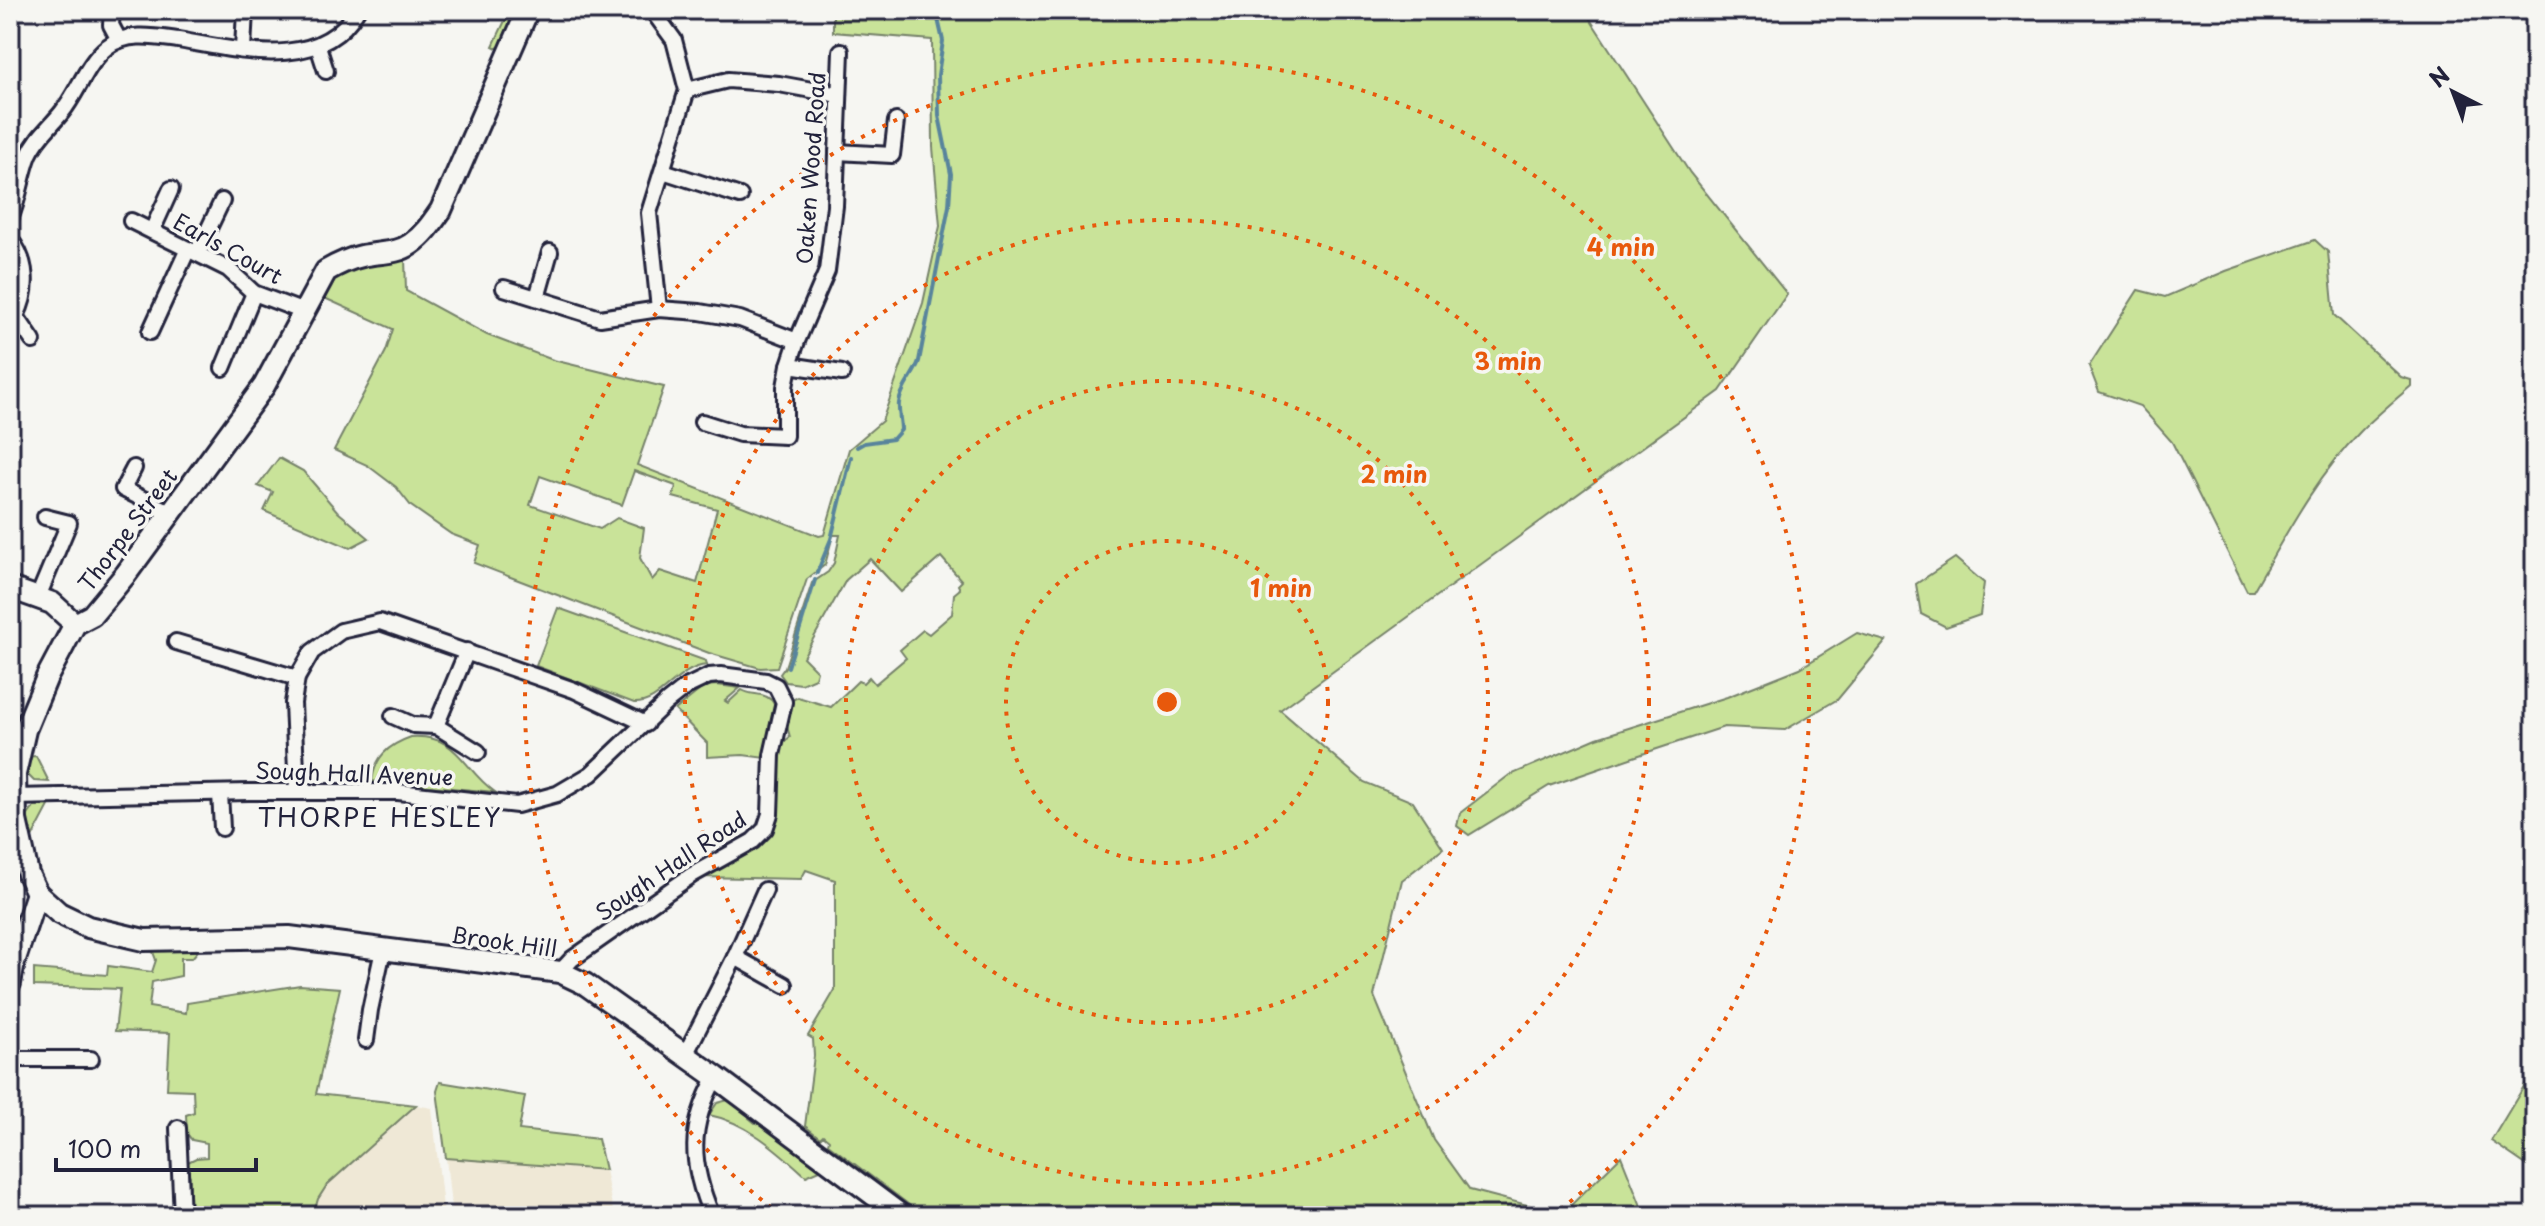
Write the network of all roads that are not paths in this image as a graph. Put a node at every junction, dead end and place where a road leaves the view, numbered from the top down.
1 (112, 10) edge
2 (245, 10) edge
3 (357, 10) edge
4 (528, 10) edge
5 (652, 10) edge
6 (119, 40) junction
7 (318, 46) junction
8 (243, 49) junction
9 (841, 51) dead end
10 (326, 71) dead end
11 (687, 90) junction
12 (839, 95) junction
13 (896, 121) dead end
14 (837, 152) junction
15 (663, 171) junction
16 (171, 189) dead end
17 (740, 196) dead end
18 (222, 201) dead end
19 (10, 219) edge
20 (131, 221) dead end
21 (152, 231) junction
22 (10, 239) edge
23 (193, 251) junction
24 (550, 252) dead end
25 (504, 288) dead end
26 (254, 293) junction
27 (537, 298) junction
28 (659, 309) junction
29 (304, 312) junction
30 (13, 316) edge
31 (150, 332) dead end
32 (33, 341) dead end
33 (797, 341) junction
34 (789, 365) junction
35 (223, 368) dead end
36 (842, 373) dead end
37 (702, 422) dead end
38 (134, 468) dead end
39 (171, 513) junction
40 (45, 517) dead end
41 (10, 588) edge
42 (38, 597) junction
43 (75, 624) junction
44 (176, 642) dead end
45 (467, 651) junction
46 (297, 678) junction
47 (776, 686) joint
48 (393, 716) dead end
49 (646, 724) junction
50 (436, 726) junction
51 (478, 752) dead end
52 (297, 792) junction
53 (220, 794) junction
54 (14, 797) junction
55 (222, 828) dead end
56 (765, 890) dead end
57 (37, 893) junction
58 (383, 950) junction
59 (735, 957) junction
60 (11, 969) edge
61 (560, 972) junction
62 (785, 985) dead end
63 (366, 1040) dead end
64 (685, 1055) junction
65 (10, 1059) edge
66 (91, 1059) dead end
67 (716, 1077) junction
68 (178, 1128) dead end
69 (182, 1216) edge
70 (712, 1216) edge
71 (902, 1216) edge

1 - 6 street
2 - 8 street
3 - 7 street
4 - 29 main road, Thorpe Street
5 - 11 street
6 - 8 street
6 - 19 street
7 - 8 street
7 - 10 street
9 - 12 street, Oaken Wood Road
11 - 12 street
11 - 15 street
12 - 14 street, Oaken Wood Road
13 - 14 street
14 - 33 street, Oaken Wood Road
15 - 17 street
15 - 28 street
16 - 21 street
18 - 23 street
20 - 21 street, Earls Court
21 - 23 street, Earls Court
22 - 30 street
23 - 26 street, Earls Court
23 - 31 street
24 - 27 street
25 - 27 street
26 - 29 street, Earls Court
26 - 35 street
27 - 28 street
28 - 33 street
29 - 39 main road, Thorpe Street
30 - 32 street
33 - 34 street, Oaken Wood Road
34 - 36 street
34 - 37 street, Oaken Wood Road
38 - 39 street
39 - 43 main road, Thorpe Street
40 - 42 street
41 - 42 main road
42 - 43 main road
43 - 54 main road, Thorpe Street
44 - 46 street
45 - 46 street
45 - 49 street
45 - 50 street
46 - 52 street
47 - 49 street, Sough Hall Avenue
47 - 61 street, Sough Hall Road
48 - 50 street
49 - 52 street, Sough Hall Avenue
50 - 51 street
52 - 53 street, Sough Hall Avenue
53 - 54 street, Sough Hall Avenue
53 - 55 street
54 - 57 main road, Thorpe Street
56 - 59 street
57 - 58 main road, Brook Hill
57 - 60 main road
58 - 61 main road, Brook Hill
58 - 63 street
59 - 62 street
59 - 64 street
61 - 64 main road, Brook Hill
64 - 67 main road, Brook Hill
65 - 66 street
67 - 70 street
67 - 71 main road, Brook Hill
68 - 69 street

